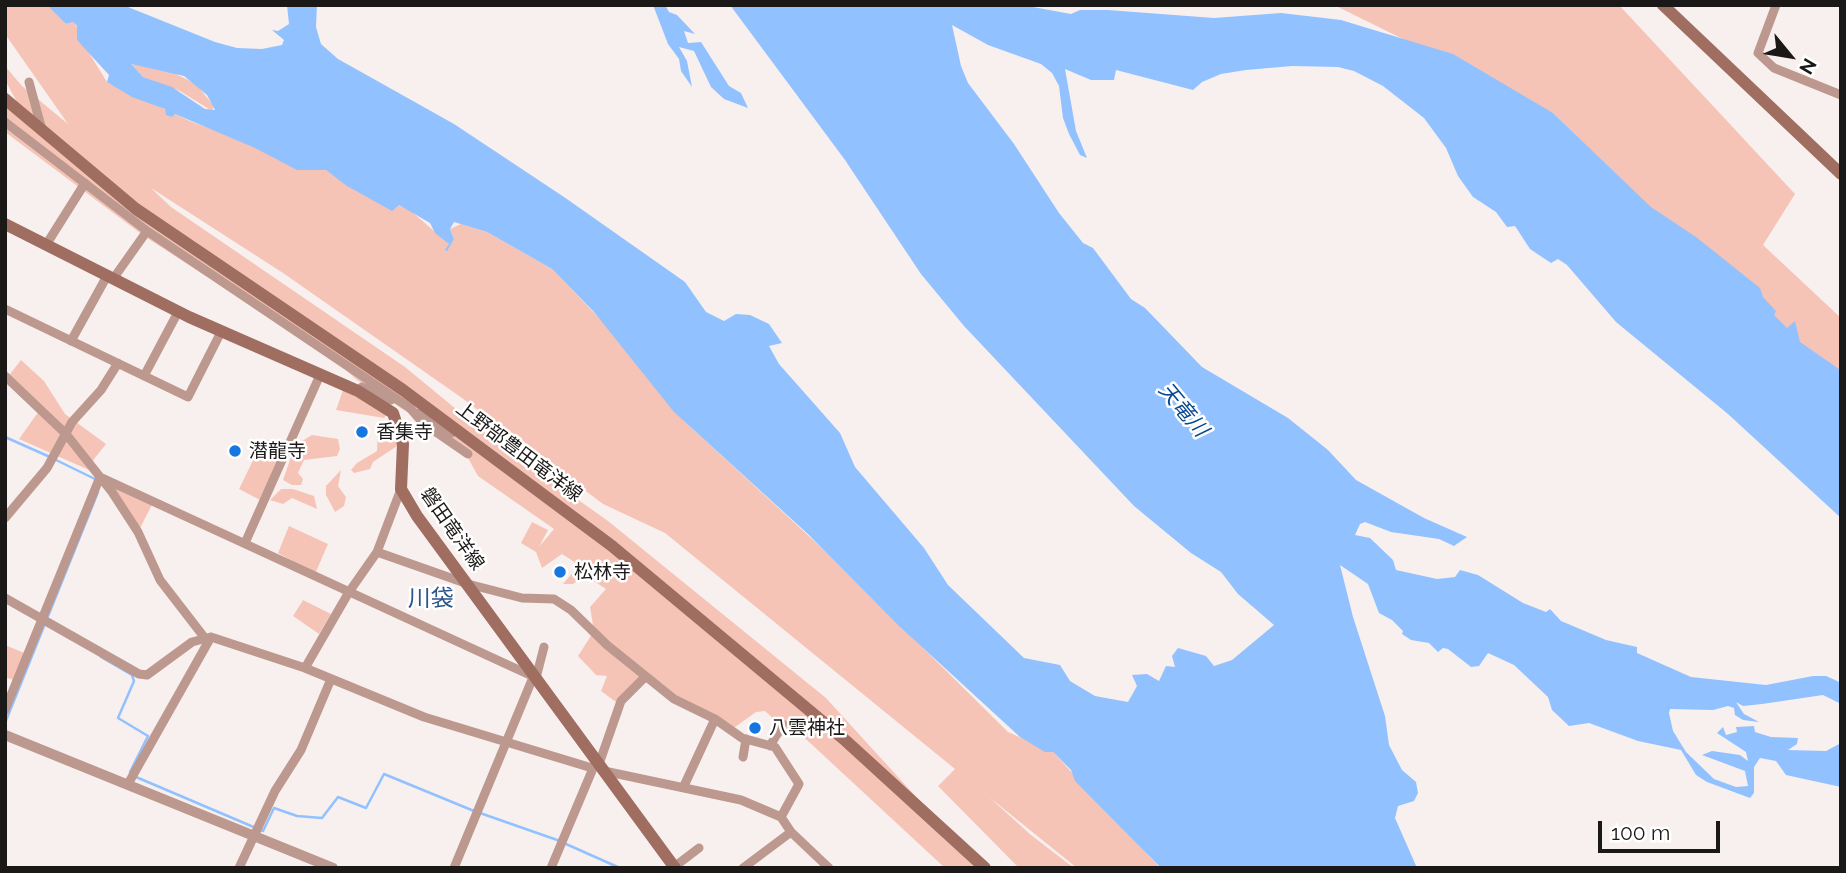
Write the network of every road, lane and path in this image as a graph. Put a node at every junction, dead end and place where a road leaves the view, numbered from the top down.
1 (1663, 5) edge
2 (1776, 5) edge
3 (29, 82) dead end
4 (1841, 95) edge
5 (5, 99) edge
6 (5, 122) edge
7 (43, 132) junction
8 (1841, 174) edge
9 (85, 183) junction
10 (5, 224) edge
11 (147, 230) junction
12 (46, 245) junction
13 (110, 277) junction
14 (5, 309) edge
15 (178, 312) junction
16 (221, 332) junction
17 (71, 341) junction
18 (118, 363) junction
19 (320, 375) junction
20 (5, 376) edge
21 (144, 376) junction
22 (358, 391) junction
23 (411, 408) junction
24 (66, 434) junction
25 (466, 437) junction
26 (468, 454) dead end
27 (100, 477) junction
28 (401, 489) junction
29 (5, 518) edge
30 (245, 542) junction
31 (377, 552) junction
32 (468, 584) junction
33 (349, 592) junction
34 (5, 598) edge
35 (42, 619) junction
36 (207, 637) junction
37 (544, 648) dead end
38 (305, 668) junction
39 (534, 676) junction
40 (645, 677) junction
41 (331, 679) junction
42 (5, 710) edge
43 (715, 719) junction
44 (783, 724) dead end
45 (5, 735) edge
46 (746, 739) junction
47 (505, 741) junction
48 (770, 746) junction
49 (743, 757) dead end
50 (598, 766) junction
51 (128, 784) junction
52 (683, 788) junction
53 (782, 817) junction
54 (791, 832) junction
55 (256, 836) junction
56 (699, 848) dead end
57 (674, 867) edge
58 (239, 868) edge
59 (334, 868) edge
60 (454, 868) edge
61 (551, 868) edge
62 (743, 868) edge
63 (830, 868) edge
64 (985, 868) edge

1 - 8 main road
2 - 4 street
3 - 7 street
5 - 7 main road, 上野部豊田竜洋線
6 - 9 street
7 - 25 main road, 上野部豊田竜洋線
9 - 11 street
9 - 12 street
10 - 12 main road, 磐田竜洋線
11 - 13 street
11 - 23 street
12 - 13 main road, 磐田竜洋線
13 - 15 main road, 磐田竜洋線
13 - 17 street
14 - 17 street
15 - 16 main road, 磐田竜洋線
15 - 21 street
16 - 19 main road, 磐田竜洋線
16 - 21 street
17 - 18 street
18 - 21 street
18 - 24 street
19 - 22 main road, 磐田竜洋線
19 - 30 street
20 - 24 street
22 - 23 street
22 - 28 main road, 磐田竜洋線
23 - 25 street
23 - 26 street
24 - 27 street
24 - 29 street
25 - 64 main road, 上野部豊田竜洋線
27 - 30 street
27 - 35 street
27 - 36 street
28 - 31 street
28 - 32 main road, 磐田竜洋線
30 - 33 street
31 - 32 street
31 - 33 street
32 - 39 main road, 磐田竜洋線
32 - 40 street
33 - 38 street
33 - 39 street
34 - 35 street
35 - 36 street
35 - 42 street
36 - 38 street
36 - 51 street
37 - 39 street
38 - 41 street
39 - 47 street
39 - 50 main road, 磐田竜洋線
40 - 43 street
40 - 50 street
41 - 47 street
41 - 55 street
43 - 46 street
43 - 52 street
44 - 48 street
45 - 51 street
46 - 48 street
46 - 49 street
47 - 50 street
47 - 60 street
48 - 53 street
50 - 52 street
50 - 57 main road, 磐田竜洋線
50 - 61 street
51 - 55 street
52 - 53 street
53 - 54 street
54 - 62 street
54 - 63 street
55 - 58 street
55 - 59 street
56 - 57 street

